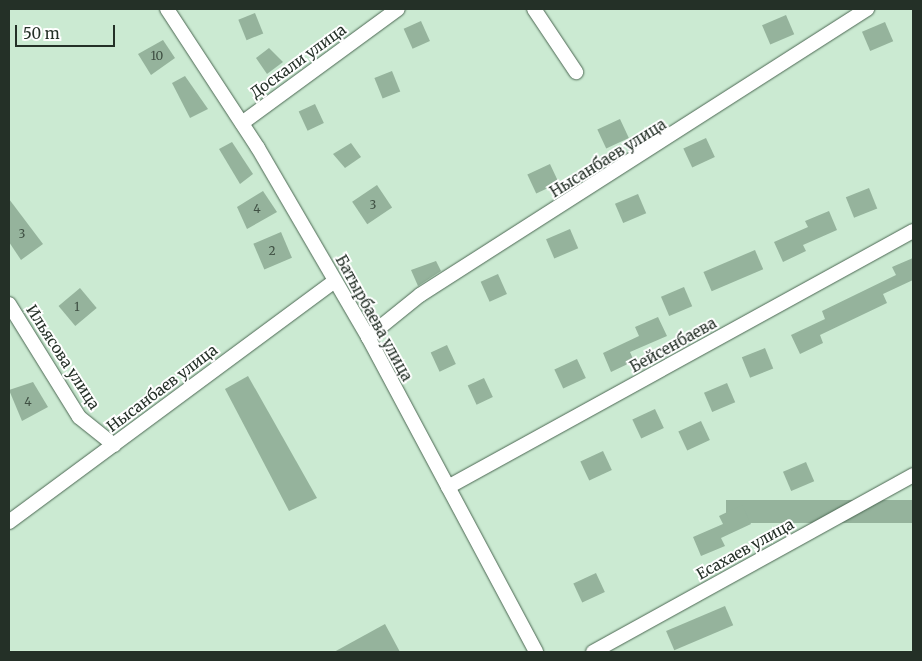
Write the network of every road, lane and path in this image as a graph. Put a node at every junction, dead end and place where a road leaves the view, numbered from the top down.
1 (167, 9) edge
2 (398, 9) edge
3 (534, 9) edge
4 (867, 9) edge
5 (576, 72) dead end
6 (242, 123) junction
7 (913, 231) edge
8 (336, 281) junction
9 (9, 304) edge
10 (368, 337) junction
11 (114, 445) junction
12 (913, 475) edge
13 (448, 487) junction
14 (9, 522) edge
15 (536, 652) edge
16 (592, 652) edge

1 - 6 street, Батырбаева улица
2 - 6 street, Доскали улица
3 - 5 street
4 - 10 street, Нысанбаев улица
6 - 8 street, Батырбаева улица
7 - 13 street, Бейсенбаева
8 - 10 street, Батырбаева улица
8 - 11 street, Нысанбаев улица
9 - 11 street, Ильясова улица
10 - 13 street, Батырбаева улица
11 - 14 street, Нысанбаев улица
12 - 16 street, Есахаев улица
13 - 15 street, Батырбаева улица

